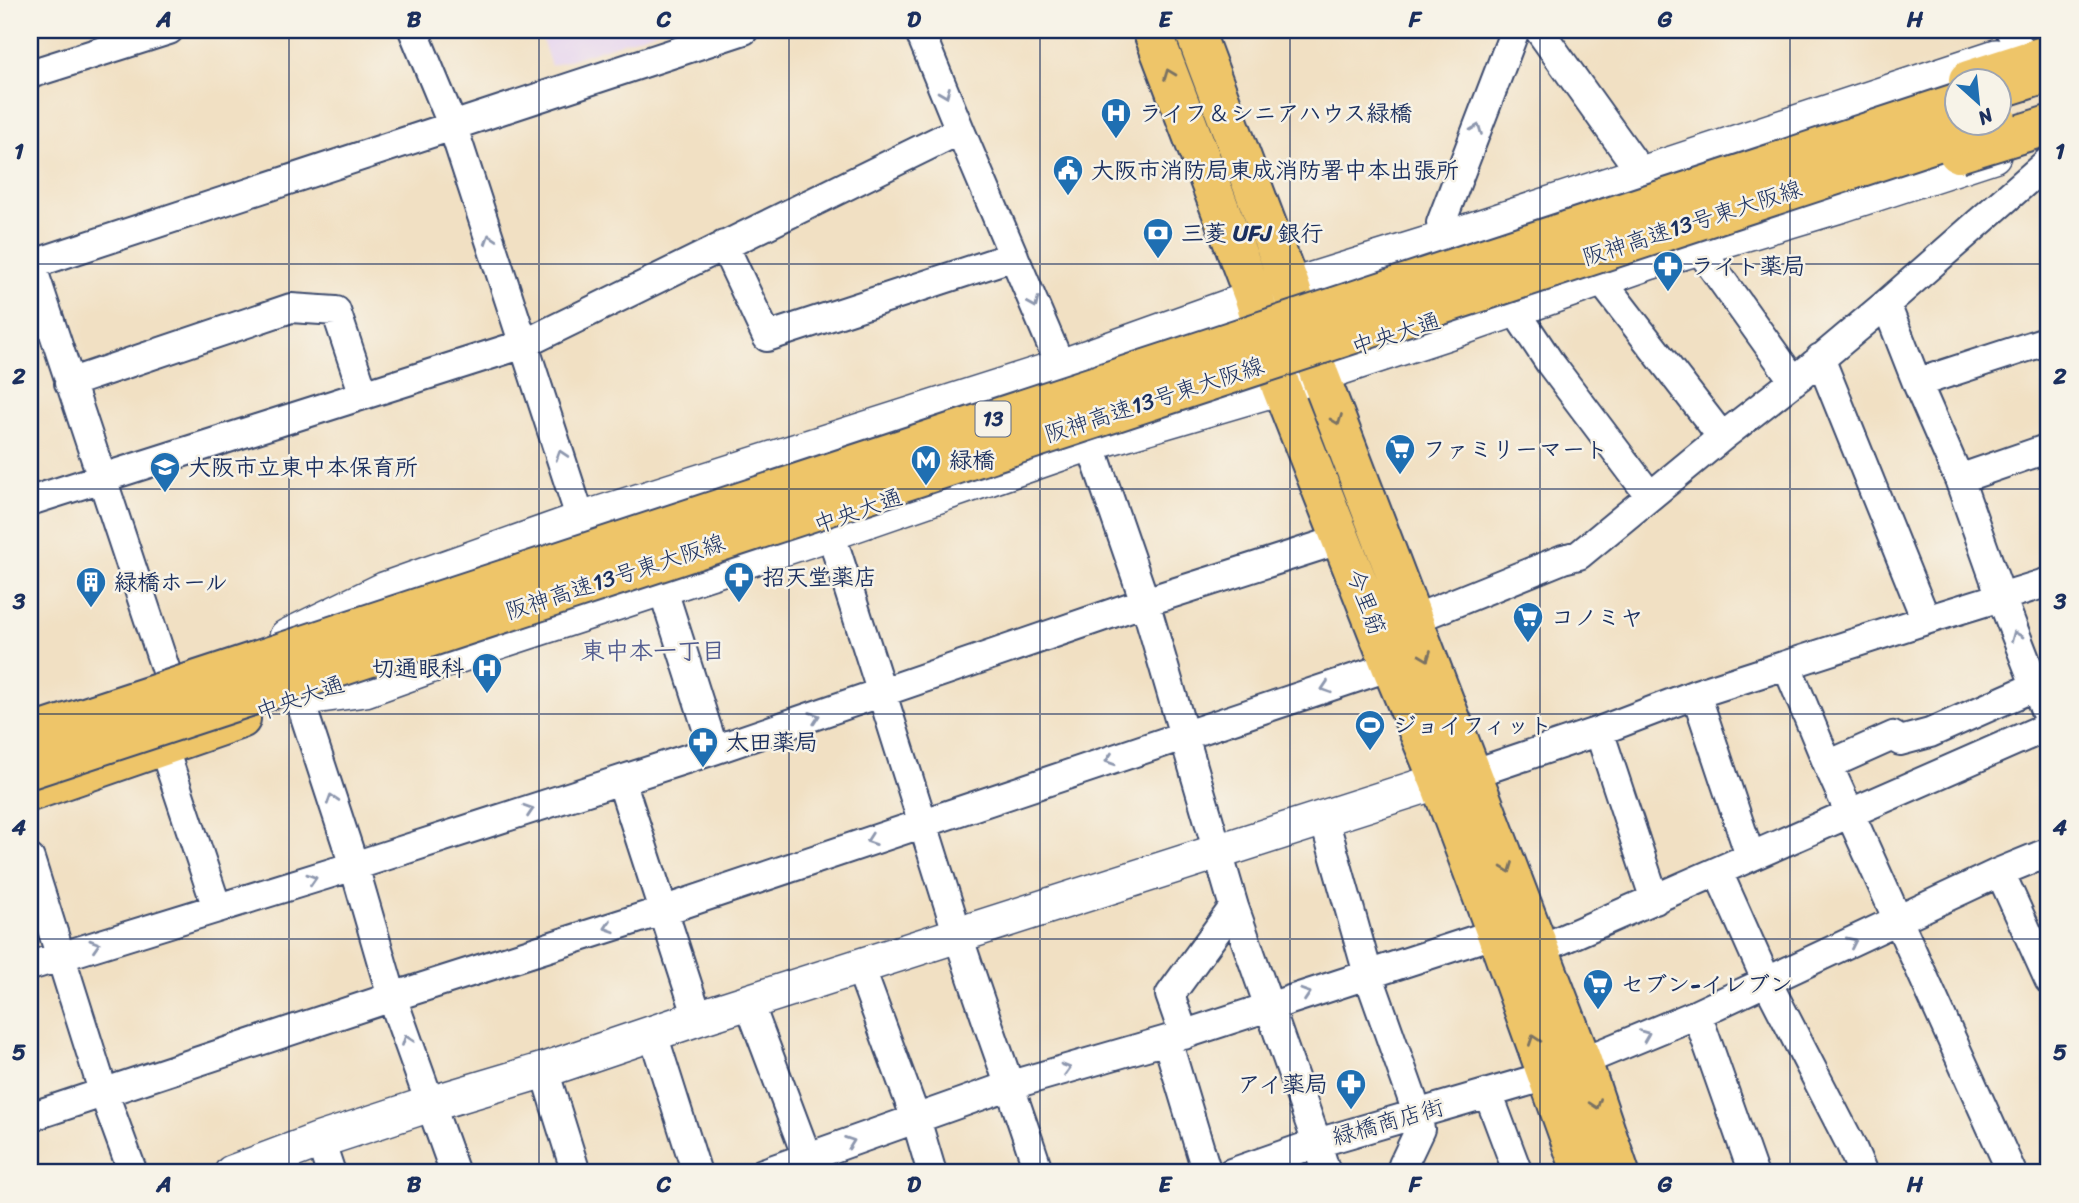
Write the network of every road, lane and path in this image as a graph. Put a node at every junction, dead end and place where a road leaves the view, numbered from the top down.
1 (169, 30) edge
2 (413, 30) edge
3 (744, 30) edge
4 (919, 30) edge
5 (1152, 30) edge
6 (1195, 30) edge
7 (1515, 30) edge
8 (1539, 30) edge
9 (2036, 49) edge
10 (1999, 66) edge
11 (30, 74) edge
12 (2012, 74) edge
13 (1942, 89) edge
14 (2049, 106) edge
15 (1942, 108) edge
16 (2012, 118) edge
17 (452, 124) junction
18 (2049, 125) edge
19 (960, 130) junction
20 (1955, 136) edge
21 (2049, 137) edge
22 (2049, 161) edge
23 (1642, 174) junction
24 (1448, 238) junction
25 (724, 245) junction
26 (1698, 247) junction
27 (1014, 256) junction
28 (30, 263) edge
29 (1600, 279) junction
30 (1290, 286) junction
31 (1254, 298) junction
32 (1886, 304) junction
33 (1514, 309) junction
34 (2049, 340) edge
35 (524, 344) junction
36 (1819, 358) junction
37 (1060, 367) junction
38 (1319, 374) junction
39 (1794, 381) junction
40 (69, 383) junction
41 (1917, 383) junction
42 (1281, 387) junction
43 (363, 395) junction
44 (1721, 437) junction
45 (1090, 443) junction
46 (2049, 448) edge
47 (101, 478) junction
48 (1959, 479) junction
49 (1650, 496) junction
50 (30, 501) edge
51 (581, 520) junction
52 (1342, 539) junction
53 (837, 553) dead end
54 (2049, 582) edge
55 (662, 587) junction
56 (2001, 597) junction
57 (1145, 602) junction
58 (1412, 620) junction
59 (1926, 620) junction
60 (281, 640) junction
61 (1391, 666) junction
62 (1787, 666) junction
63 (168, 677) junction
64 (2036, 686) junction
65 (883, 694) junction
66 (1696, 694) junction
67 (299, 698) junction
68 (30, 721) edge
69 (2049, 723) edge
70 (1599, 731) junction
71 (30, 735) edge
72 (1185, 735) junction
73 (163, 746) junction
74 (714, 750) junction
75 (1828, 765) junction
76 (30, 769) edge
77 (1455, 778) junction
78 (621, 780) junction
79 (30, 792) edge
80 (1850, 812) junction
81 (1324, 819) junction
82 (923, 822) junction
83 (1218, 851) junction
84 (2049, 852) edge
85 (1750, 856) junction
86 (30, 859) edge
87 (354, 866) junction
88 (1718, 872) junction
89 (2000, 872) junction
90 (1655, 900) junction
91 (1234, 907) junction
92 (217, 908) junction
93 (662, 911) junction
94 (1899, 920) junction
95 (1496, 933) junction
96 (958, 936) junction
97 (1538, 950) junction
98 (61, 956) junction
99 (30, 966) edge
100 (860, 967) junction
101 (1368, 974) junction
102 (2049, 980) edge
103 (1767, 982) junction
104 (392, 997) junction
105 (749, 1003) junction
106 (1268, 1006) junction
107 (1697, 1014) junction
108 (698, 1018) junction
109 (653, 1034) junction
110 (1175, 1037) junction
111 (1582, 1061) junction
112 (544, 1070) junction
113 (1546, 1076) junction
114 (1011, 1085) junction
115 (103, 1091) junction
116 (1488, 1093) junction
117 (430, 1104) junction
118 (1416, 1114) junction
119 (30, 1117) edge
120 (916, 1119) junction
121 (320, 1140) junction
122 (1317, 1143) junction
123 (810, 1165) edge
124 (132, 1173) edge
125 (232, 1173) edge
126 (331, 1173) edge
127 (455, 1173) edge
128 (576, 1173) edge
129 (697, 1173) edge
130 (763, 1173) edge
131 (932, 1173) edge
132 (1039, 1173) edge
133 (1207, 1173) edge
134 (1231, 1173) edge
135 (1326, 1173) edge
136 (1406, 1173) edge
137 (1518, 1173) edge
138 (1583, 1173) edge
139 (1620, 1173) edge
140 (1753, 1173) edge
141 (1863, 1173) edge
142 (2012, 1173) edge

1 - 11 street
2 - 17 street
3 - 17 street
4 -> 19 street
31 -> 5 main road, 今里筋
6 - 30 main road, 今里筋
24 -> 7 street
8 - 23 street
9 - 10 main road
9 - 12 main road
9 - 23 street
13 - 60 main road
14 - 16 main road, 阪神高速13号東大阪線 / 13
15 - 71 main road, 阪神高速13号東大阪線 / 13, bridge
17 - 28 street
35 -> 17 street
18 - 67 main road, 中央大通, bridge
19 - 25 street
19 - 27 street
20 - 76 main road, 阪神高速13号東大阪線 / 13, bridge
21 - 26 street
22 - 32 street
23 - 24 street
24 - 30 street
25 - 27 street
25 - 35 street
26 - 29 street
26 - 39 street
27 -> 37 street
28 - 40 street
29 - 33 street
29 - 44 street
30 - 31 street
30 - 38 main road, 今里筋
31 - 37 street
31 - 42 main road, 今里筋
32 - 36 street
32 - 41 street
33 - 38 street
33 - 49 street
34 - 41 street
35 - 43 street
51 -> 35 street
36 - 39 street
36 - 59 street
37 - 51 street
38 - 42 street
38 -> 58 main road, 今里筋
39 - 44 street
40 - 43 street
40 - 47 street
41 - 48 street
42 - 45 street
42 - 52 main road, 今里筋
43 - 47 street
44 - 49 street
45 - 55 street
45 - 57 street
46 - 48 street
47 - 50 street
47 - 63 street
48 - 56 street
49 - 58 street
51 - 60 street
52 - 57 street
52 - 61 main road, 今里筋
53 - 65 street
54 - 56 street
55 - 67 street
55 - 74 street
56 - 59 street
64 -> 56 street
57 - 65 street
57 - 72 street
58 -> 77 main road, 今里筋
59 - 62 street
60 - 63 main road
61 -> 72 street
61 - 77 main road, 今里筋
62 - 66 street
62 - 75 street
63 - 68 main road
64 - 69 street
64 - 75 street
74 -> 65 street
65 - 82 street
66 - 70 street
66 - 85 street
67 - 73 main road, 中央大通
87 -> 67 street
69 - 80 street
70 - 77 street
70 - 90 street
72 -> 82 street
72 - 83 street
73 - 79 main road, 中央大通
73 - 92 street
74 - 78 street
75 - 80 street
77 - 81 street
77 - 95 main road, 今里筋
77 -> 97 main road, 今里筋
87 -> 78 street
78 - 93 street
80 - 85 street
80 - 94 street
81 - 83 street
81 - 101 street
82 -> 93 street
82 - 96 street
83 - 91 street
83 - 96 street
84 - 89 street, 緑橋商店街
85 - 88 street
86 - 98 street
92 -> 87 street
87 - 104 street
88 - 90 street
88 - 103 street
89 - 94 street, 緑橋商店街
89 - 102 street
90 - 97 street
91 - 106 street
91 - 110 street
98 -> 92 street
93 -> 104 street
93 - 108 street
103 -> 94 street, 緑橋商店街
94 - 142 street
95 - 101 street
113 -> 95 main road, 今里筋
96 - 100 street
96 - 114 street
97 - 111 main road, 今里筋
98 - 99 street
98 - 115 street
100 - 105 street
100 - 120 street
106 -> 101 street
101 - 118 street
103 - 107 street, 緑橋商店街
103 - 141 street
104 - 115 street
117 -> 104 street
105 - 108 street
105 - 123 street
106 - 110 street
106 - 122 street
111 -> 107 street, 緑橋商店街
107 - 140 street
108 - 109 street
109 - 112 street
109 - 129 street
114 -> 110 street
110 - 133 street
111 - 113 street, 緑橋商店街
111 -> 139 main road, 今里筋
112 - 117 street
112 - 128 street
113 - 116 street, 緑橋商店街
113 - 138 main road, 今里筋
114 - 120 street
114 - 132 street
115 - 119 street
115 - 124 street
116 - 118 street, 緑橋商店街
116 - 137 street
117 - 121 street
117 - 127 street
118 - 122 street, 緑橋商店街
118 - 136 street
123 -> 120 street
120 - 131 street
121 - 125 street
121 - 126 street
122 - 134 street, 緑橋商店街
122 - 135 street
123 - 130 street

